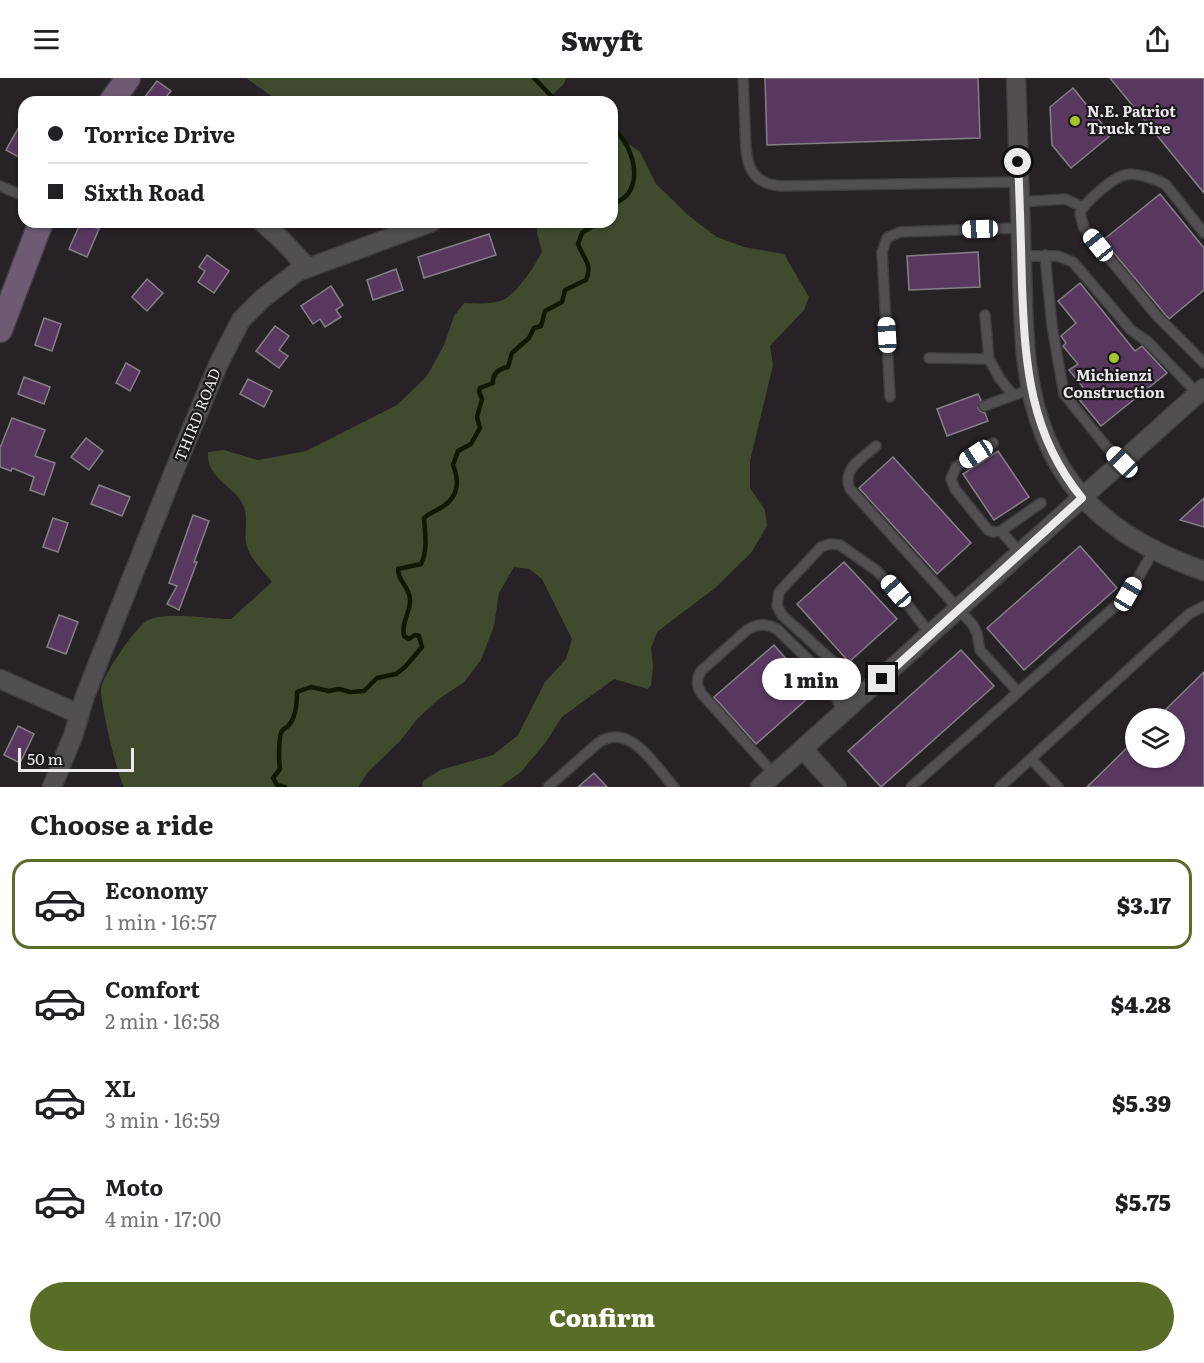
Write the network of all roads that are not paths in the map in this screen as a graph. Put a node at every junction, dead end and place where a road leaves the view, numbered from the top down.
1 (128, 78) edge
2 (743, 78) edge
3 (1016, 78) edge
4 (115, 96) edge
5 (1019, 182) junction
6 (0, 186) edge
7 (18, 194) edge
8 (1019, 202) junction
9 (1083, 207) junction
10 (39, 228) edge
11 (269, 228) edge
12 (415, 228) edge
13 (1020, 228) junction
14 (1204, 233) edge
15 (1045, 255) junction
16 (1021, 256) junction
17 (307, 267) junction
18 (985, 315) dead end
19 (0, 330) edge
20 (929, 358) dead end
21 (989, 359) junction
22 (1204, 363) edge
23 (1031, 389) junction
24 (1201, 391) edge
25 (1012, 395) junction
26 (890, 397) dead end
27 (984, 406) dead end
28 (993, 442) dead end
29 (876, 446) dead end
30 (1122, 462) junction
31 (1082, 498) junction
32 (1041, 503) dead end
33 (1001, 531) junction
34 (1154, 550) junction
35 (1022, 554) junction
36 (1204, 572) edge
37 (1204, 606) edge
38 (959, 610) junction
39 (931, 635) junction
40 (0, 679) edge
41 (1018, 692) junction
42 (865, 693) junction
43 (844, 712) junction
44 (79, 714) junction
45 (803, 749) junction
46 (1031, 759) junction
47 (774, 774) junction
48 (1003, 786) edge
49 (52, 787) edge
50 (548, 787) edge
51 (674, 787) edge
52 (760, 787) edge
53 (837, 787) edge
54 (911, 787) edge
55 (1058, 787) edge

1 - 4 main road
2 - 5 lane
3 - 5 street
5 - 8 street
6 - 7 lane
8 - 9 lane
8 - 13 street
9 - 14 lane
9 - 22 lane
10 - 19 main road
11 - 17 street
12 - 17 street, THIRD ROAD
13 - 16 street
13 - 26 lane
15 - 16 lane
15 - 24 lane
15 - 30 lane
16 - 23 street
17 - 44 street, THIRD ROAD
18 - 21 lane
20 - 21 lane
21 - 25 lane
23 - 25 lane
23 - 31 street
24 - 30 street
25 - 27 lane
28 - 33 lane
29 - 38 lane
30 - 31 street
31 - 34 street
31 - 35 street
32 - 33 lane
33 - 35 lane
34 - 36 street
34 - 41 lane
35 - 38 street
37 - 46 lane
38 - 39 street
38 - 41 lane
39 - 42 street
39 - 42 lane
40 - 44 street
41 - 54 lane
42 - 43 street
43 - 45 street
43 - 47 lane
44 - 49 street, THIRD ROAD
45 - 47 street
45 - 53 street
46 - 48 lane
46 - 55 lane
47 - 52 street
50 - 51 lane

